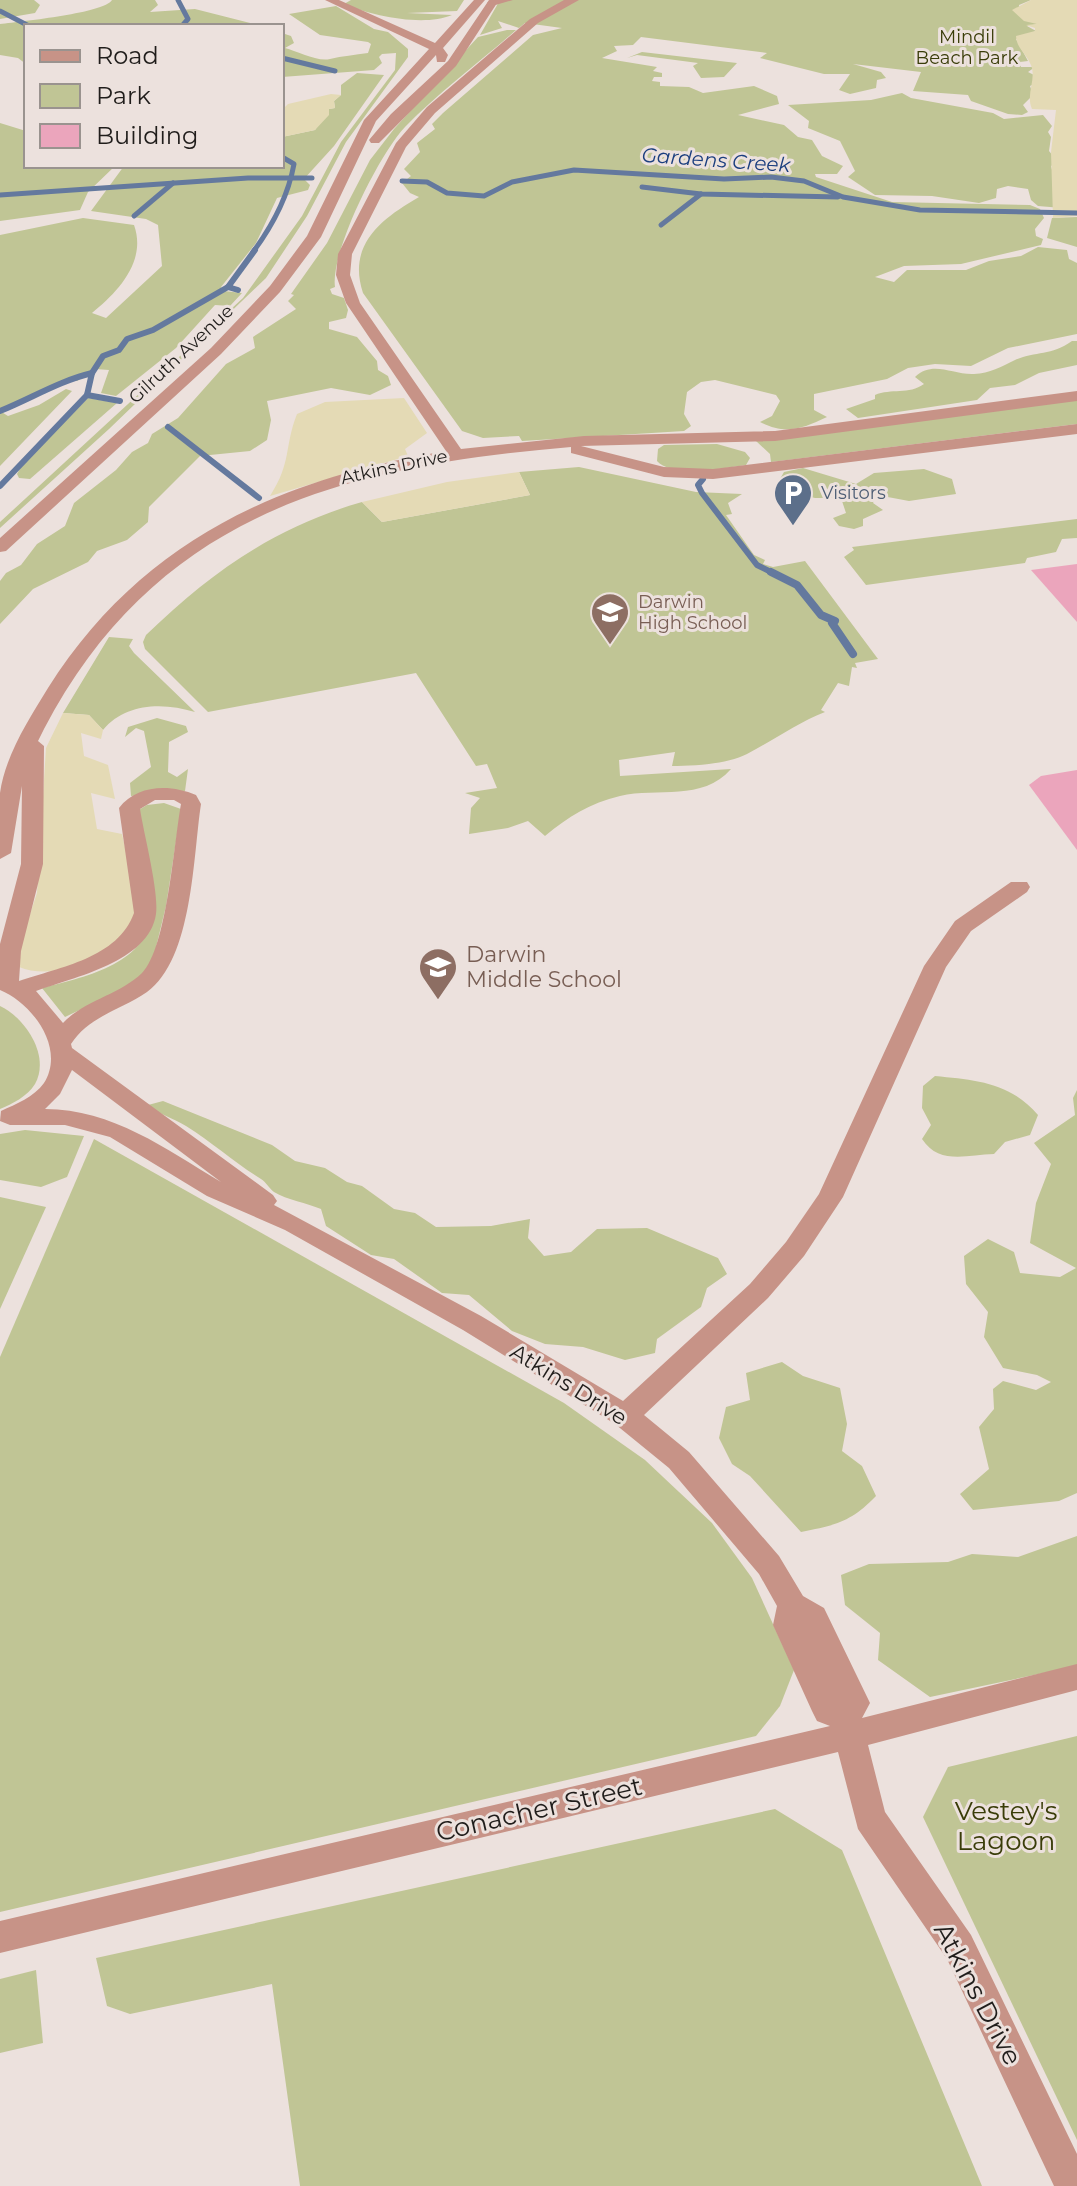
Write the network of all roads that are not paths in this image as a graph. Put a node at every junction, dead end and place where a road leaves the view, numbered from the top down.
1 (330, 0) edge
2 (508, 0) edge
3 (574, 0) edge
4 (489, 1) edge
5 (550, 4) edge
6 (377, 22) junction
7 (459, 24) junction
8 (392, 28) junction
9 (437, 48) junction
10 (422, 61) junction
11 (418, 93) junction
12 (353, 160) junction
13 (1077, 396) edge
14 (1077, 429) edge
15 (551, 444) junction
16 (456, 454) junction
17 (0, 547) edge
18 (38, 724) junction
19 (26, 749) junction
20 (0, 853) edge
21 (1019, 887) dead end
22 (0, 915) edge
23 (9, 986) edge
24 (59, 1048) junction
25 (5, 1118) edge
26 (294, 1224) junction
27 (625, 1416) junction
28 (1077, 1677) edge
29 (848, 1726) junction
30 (0, 1937) edge
31 (1073, 2186) edge

1 - 6 street
2 - 4 street
3 - 5 street, Atkins Drive
4 - 7 street, Gilruth Avenue
4 - 11 street, Gilruth Avenue
5 - 16 street, Atkins Drive
6 - 8 street
6 - 10 street
7 - 8 street
7 - 9 street, Gilruth Avenue
8 - 9 street
9 - 10 street, Gilruth Avenue
9 - 11 street
10 - 12 street, Gilruth Avenue
11 - 12 street, Gilruth Avenue
12 - 17 street, Gilruth Avenue
13 - 15 street
14 - 15 street
15 - 16 street
16 - 18 street, Atkins Drive
18 - 19 street, Atkins Drive
18 - 23 street, Atkins Drive
19 - 20 street, Atkins Drive
19 - 22 street, Atkins Drive
21 - 27 street
23 - 24 street
23 - 24 street
24 - 25 street
24 - 26 street, Atkins Drive
25 - 26 street, Atkins Drive
26 - 27 street, Atkins Drive
27 - 29 street, Atkins Drive
28 - 29 street, Conacher Street
29 - 30 street, Conacher Street
29 - 31 street, Atkins Drive

